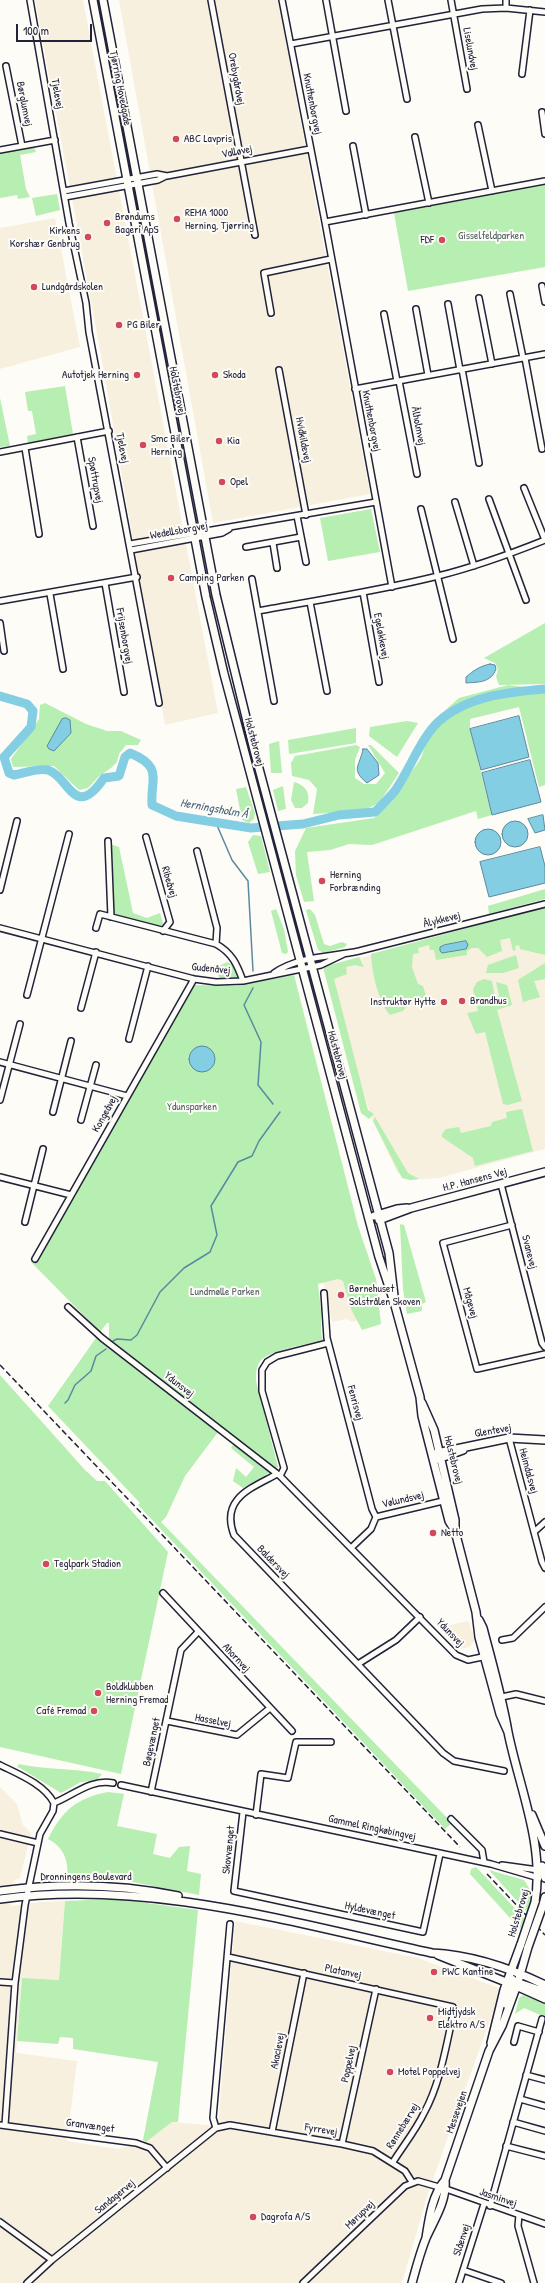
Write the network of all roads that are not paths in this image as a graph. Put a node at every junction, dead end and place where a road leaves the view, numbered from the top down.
1 (30, 0) edge
2 (93, 0) edge
3 (103, 0) edge
4 (211, 0) edge
5 (282, 0) edge
6 (326, 0) edge
7 (388, 0) edge
8 (451, 0) edge
9 (506, 0) edge
10 (506, 8) junction
11 (530, 10) junction
12 (545, 12) edge
13 (453, 14) junction
14 (393, 26) junction
15 (332, 37) junction
16 (291, 44) junction
17 (6, 66) dead end
18 (522, 74) dead end
19 (467, 89) dead end
20 (407, 99) dead end
21 (346, 111) dead end
22 (542, 112) dead end
23 (478, 125) dead end
24 (545, 134) edge
25 (415, 137) dead end
26 (55, 140) junction
27 (22, 146) junction
28 (352, 146) dead end
29 (310, 149) junction
30 (0, 150) edge
31 (241, 162) junction
32 (137, 181) junction
33 (545, 181) edge
34 (127, 183) junction
35 (64, 191) junction
36 (492, 191) junction
37 (64, 197) junction
38 (429, 203) junction
39 (366, 215) junction
40 (325, 222) junction
41 (255, 235) dead end
42 (331, 259) junction
43 (542, 286) dead end
44 (510, 294) dead end
45 (479, 298) dead end
46 (545, 302) edge
47 (448, 304) dead end
48 (416, 309) dead end
49 (271, 312) dead end
50 (384, 314) dead end
51 (545, 354) edge
52 (524, 358) junction
53 (492, 364) junction
54 (279, 370) dead end
55 (461, 370) junction
56 (428, 375) junction
57 (398, 381) junction
58 (355, 389) junction
59 (109, 431) junction
60 (77, 437) junction
61 (25, 448) junction
62 (542, 449) dead end
63 (0, 452) edge
64 (479, 463) dead end
65 (417, 474) dead end
66 (524, 488) dead end
67 (489, 499) dead end
68 (376, 502) junction
69 (455, 502) dead end
70 (421, 509) dead end
71 (306, 515) junction
72 (297, 516) junction
73 (92, 526) dead end
74 (203, 533) junction
75 (39, 534) dead end
76 (193, 535) junction
77 (301, 537) junction
78 (545, 540) edge
79 (273, 542) junction
80 (131, 547) junction
81 (246, 547) dead end
82 (510, 554) junction
83 (306, 562) dead end
84 (474, 566) junction
85 (277, 568) dead end
86 (438, 576) junction
87 (137, 577) junction
88 (252, 579) dead end
89 (105, 583) junction
90 (392, 587) junction
91 (363, 592) junction
92 (50, 594) junction
93 (526, 600) dead end
94 (0, 601) edge
95 (310, 602) junction
96 (258, 612) junction
97 (0, 623) edge
98 (453, 639) dead end
99 (4, 651) dead end
100 (63, 669) dead end
101 (379, 682) dead end
102 (327, 691) dead end
103 (124, 692) dead end
104 (274, 701) dead end
105 (159, 703) dead end
106 (17, 821) dead end
107 (69, 834) dead end
108 (146, 837) dead end
109 (108, 841) dead end
110 (197, 852) dead end
111 (0, 890) edge
112 (545, 904) edge
113 (111, 917) junction
114 (0, 928) edge
115 (96, 928) dead end
116 (163, 931) junction
117 (42, 938) junction
118 (216, 944) junction
119 (96, 952) junction
120 (311, 963) junction
121 (302, 965) junction
122 (148, 966) junction
123 (194, 979) junction
124 (243, 981) junction
125 (27, 995) dead end
126 (81, 1008) dead end
127 (20, 1024) dead end
128 (129, 1039) dead end
129 (71, 1041) dead end
130 (0, 1062) edge
131 (10, 1065) junction
132 (96, 1065) dead end
133 (62, 1078) junction
134 (91, 1086) junction
135 (127, 1096) junction
136 (0, 1100) edge
137 (53, 1112) dead end
138 (82, 1120) dead end
139 (43, 1149) dead end
140 (545, 1172) edge
141 (0, 1177) edge
142 (501, 1184) junction
143 (34, 1186) junction
144 (71, 1195) junction
145 (375, 1218) junction
146 (24, 1222) dead end
147 (512, 1225) junction
148 (35, 1259) dead end
149 (324, 1293) dead end
150 (394, 1302) junction
151 (68, 1307) dead end
152 (328, 1343) junction
153 (545, 1347) edge
154 (545, 1354) edge
155 (420, 1397) junction
156 (509, 1438) junction
157 (545, 1440) edge
158 (436, 1456) junction
159 (279, 1475) junction
160 (447, 1500) junction
161 (376, 1517) junction
162 (545, 1522) edge
163 (534, 1532) junction
164 (351, 1548) junction
165 (545, 1568) edge
166 (162, 1593) dead end
167 (545, 1607) edge
168 (420, 1617) junction
169 (198, 1632) junction
170 (502, 1640) dead end
171 (487, 1656) junction
172 (358, 1664) junction
173 (498, 1697) junction
174 (545, 1701) edge
175 (270, 1708) junction
176 (167, 1722) junction
177 (292, 1731) dead end
178 (331, 1742) dead end
179 (0, 1765) edge
180 (504, 1771) dead end
181 (113, 1782) dead end
182 (121, 1785) dead end
183 (151, 1792) junction
184 (527, 1802) junction
185 (54, 1803) junction
186 (244, 1812) junction
187 (256, 1815) junction
188 (451, 1819) dead end
189 (0, 1834) edge
190 (38, 1842) junction
191 (545, 1846) edge
192 (440, 1854) junction
193 (484, 1862) junction
194 (491, 1864) junction
195 (542, 1874) edge
196 (0, 1891) edge
197 (234, 1891) joint
198 (28, 1892) junction
199 (545, 1896) edge
200 (0, 1898) edge
201 (230, 1924) dead end
202 (432, 1952) junction
203 (228, 1957) junction
204 (304, 1973) junction
205 (514, 1978) junction
206 (0, 1982) edge
207 (15, 1983) junction
208 (545, 1985) edge
209 (376, 1989) junction
210 (545, 1992) edge
211 (545, 1999) edge
212 (453, 2007) joint
213 (542, 2019) dead end
214 (539, 2032) junction
215 (514, 2042) dead end
216 (489, 2051) junction
217 (526, 2075) junction
218 (545, 2080) edge
219 (520, 2099) junction
220 (545, 2106) edge
221 (513, 2122) junction
222 (2, 2125) edge
223 (216, 2128) junction
224 (545, 2131) edge
225 (272, 2132) junction
226 (342, 2144) junction
227 (506, 2146) junction
228 (545, 2156) edge
229 (392, 2162) junction
230 (167, 2168) junction
231 (412, 2182) junction
232 (442, 2188) junction
233 (487, 2205) junction
234 (519, 2215) junction
235 (0, 2222) edge
236 (545, 2224) edge
237 (52, 2260) junction
238 (464, 2270) junction
239 (27, 2283) edge
240 (303, 2283) edge
241 (412, 2283) edge
242 (459, 2283) edge
243 (501, 2283) edge
244 (534, 2283) edge

1 - 26 street, Tjelevej
2 - 34 main road, Tjørring Hovedgade
3 - 32 main road, Tjørring Hovedgade
4 - 31 street, Orebygårdvej
5 - 16 street, Knuthenborgvej
6 - 15 street
7 - 14 street
8 - 13 street, Liselundvej
9 - 10 street
10 - 11 street, Liselundvej
10 - 13 street, Liselundvej
11 - 12 street, Liselundvej
11 - 18 street
13 - 14 street, Liselundvej
13 - 19 street, Liselundvej
14 - 15 street, Liselundvej
14 - 20 street
15 - 16 street, Liselundvej
15 - 21 street
16 - 29 street, Knuthenborgvej
17 - 27 street, Børglumvej
22 - 24 street
23 - 36 street
25 - 38 street
26 - 27 street
26 - 35 street, Tjelevej
27 - 30 street
28 - 39 street
29 - 31 street, Valløvej
29 - 40 street, Knuthenborgvej
31 - 32 street, Valløvej
31 - 41 street, Orebygårdvej
32 - 34 street
32 - 74 main road, Holstebrovej
33 - 36 street
34 - 35 street
34 - 37 street
34 - 76 main road, Holstebrovej
35 - 37 street, Tjelevej
36 - 38 street
37 - 59 street, Tjelevej
38 - 39 street
39 - 40 street
40 - 42 street, Knuthenborgvej
42 - 49 street
42 - 58 street, Knuthenborgvej
43 - 46 street
44 - 52 street
45 - 53 street
47 - 55 street
48 - 56 street
50 - 57 street, Ålholmvej
51 - 52 street
52 - 53 street
52 - 62 street
53 - 55 street
54 - 71 street, Hvidkildevej
55 - 56 street
55 - 64 street
56 - 57 street
57 - 58 street
57 - 65 street, Ålholmvej
58 - 68 street, Knuthenborgvej
59 - 60 street
59 - 80 street, Tjelevej
60 - 61 street
60 - 73 street, Spøttrupvej
61 - 63 street
61 - 75 street
66 - 78 street
67 - 82 street
68 - 71 street, Wedellsborgvej
68 - 90 street, Knuthenborgvej
69 - 84 street
70 - 86 street
71 - 72 street, Wedellsborgvej
72 - 74 street, Wedellsborgvej
72 - 77 street
74 - 76 street, Wedellsborgvej
74 - 120 main road, Holstebrovej
76 - 80 street, Wedellsborgvej
76 - 121 main road, Holstebrovej
77 - 79 street
77 - 83 street
78 - 82 street
79 - 81 street
79 - 85 street
80 - 87 street, Tjelevej
82 - 84 street
82 - 93 street
84 - 86 street
86 - 90 street
86 - 98 street
87 - 89 street
87 - 105 street, Tjelevej
88 - 96 street
89 - 92 street
89 - 103 street, Frijsenborgvej
90 - 91 street
91 - 95 street
91 - 101 street, Egeløkkevej
92 - 94 street
92 - 100 street
95 - 96 street
95 - 102 street
96 - 104 street
97 - 99 street
106 - 111 street
107 - 117 street
108 - 116 street, Ribeåvej
109 - 113 street
110 - 118 street
112 - 120 street, Ålykkevej
113 - 115 street
113 - 116 street
114 - 117 street, Gudenåvej
116 - 118 street
117 - 119 street, Gudenåvej
117 - 125 street
118 - 124 street
119 - 122 street, Gudenåvej
119 - 126 street
120 - 121 street, Ålykkevej
120 - 145 main road, Holstebrovej
121 - 124 street, Gudenåvej
121 - 145 main road, Holstebrovej
122 - 123 street, Gudenåvej
122 - 128 street
123 - 124 street, Gudenåvej
123 - 135 street, Kongeåvej
127 - 131 street
129 - 133 street
130 - 131 street
131 - 133 street
131 - 136 street
132 - 134 street
133 - 134 street
133 - 137 street
134 - 135 street
134 - 138 street
135 - 144 street, Kongeåvej
139 - 143 street
140 - 142 main road, H.P. Hansens Vej
141 - 143 street
142 - 145 main road, H.P. Hansens Vej
142 - 147 street, Svanevej
143 - 144 street
143 - 146 street
144 - 148 street, Kongeåvej
145 - 150 main road, Holstebrovej
145 - 150 main road, Holstebrovej
147 - 153 street, Svanevej
147 - 154 street, Mågevej
149 - 152 street, Fenrisvej
150 - 155 main road, Holstebrovej
151 - 159 street, Ydunsvej
152 - 159 street
152 - 161 street, Fenrisvej
155 - 158 main road, Holstebrovej
155 - 158 main road, Holstebrovej
156 - 157 main road, Glentevej
156 - 158 main road, Glentevej
156 - 163 street, Heimdalsvej
158 - 160 main road, Holstebrovej
159 - 164 street, Ydunsvej
159 - 172 street, Baldersvej
160 - 161 street, Vølundsvej
160 - 171 main road, Holstebrovej
161 - 164 street, Vølundsvej
162 - 163 street
163 - 165 street, Heimdalsvej
164 - 168 street, Ydunsvej
166 - 169 street, Ahornvej
167 - 170 street
168 - 171 street, Ydunsvej
168 - 172 street, Ydunsvej
169 - 175 street, Ahornvej
169 - 176 street, Bøgevænget
171 - 173 main road, Holstebrovej
172 - 180 street, Baldersvej
173 - 174 street
173 - 184 main road, Holstebrovej
175 - 176 street, Hasselvej
175 - 177 street, Ahornvej
176 - 183 street, Bøgevænget
178 - 187 street
179 - 185 street
181 - 185 street
182 - 183 street, Gammel Ringkøbingvej
183 - 186 street, Gammel Ringkøbingvej
184 - 191 main road, Holstebrovej
184 - 195 main road, Holstebrovej
185 - 190 street
186 - 187 street, Gammel Ringkøbingvej
186 - 197 street, Skovvænget
187 - 192 street, Gammel Ringkøbingvej
188 - 193 street
189 - 190 street
190 - 198 street
192 - 193 street, Gammel Ringkøbingvej
192 - 197 street, Hyldevænget
193 - 194 street, Gammel Ringkøbingvej
194 - 195 street, Gammel Ringkøbingvej
194 - 195 street, Gammel Ringkøbingvej
195 - 205 main road, Holstebrovej, bridge
196 - 198 main road, Dronningens Boulevard
198 - 200 main road, Dronningens Boulevard
198 - 202 main road, Dronningens Boulevard
198 - 207 street
199 - 205 main road, Holstebrovej, bridge
201 - 203 street
202 - 205 main road, Dronningens Boulevard
202 - 205 main road, Dronningens Boulevard
203 - 204 street, Platanvej
203 - 223 street
204 - 209 street, Platanvej
204 - 225 street, Akacievej
205 - 208 main road, Dronningens Boulevard
205 - 210 main road
205 - 211 main road, Dronningens Boulevard
205 - 216 main road, Messevejen
205 - 216 main road, Messevejen
206 - 207 street
207 - 222 street
209 - 212 street, Platanvej
209 - 226 street, Poppelvej
212 - 229 street, Rønnebærvej
213 - 214 street, Slåenvej
214 - 215 street
214 - 217 street, Slåenvej
216 - 232 main road, Messevejen
217 - 218 street
217 - 219 street, Slåenvej
219 - 220 street
219 - 221 street, Slåenvej
221 - 224 street
221 - 227 street, Slåenvej
222 - 230 street, Granvænget
223 - 225 street, Fyrrevej
223 - 230 street, Sandagervej
225 - 226 street, Fyrrevej
226 - 229 street, Fyrrevej
227 - 228 street
227 - 233 street, Slåenvej
229 - 231 street, Fyrrevej
230 - 237 street, Sandagervej
231 - 232 street
231 - 240 street, Mørupvej
232 - 233 street, Jasminvej
232 - 241 main road, Messevejen
233 - 234 street, Jasminvej
233 - 238 street, Slåenvej
234 - 236 street, Jasminvej
234 - 244 street
235 - 237 street
237 - 239 street, Sandagervej
238 - 242 street, Slåenvej
238 - 243 street

